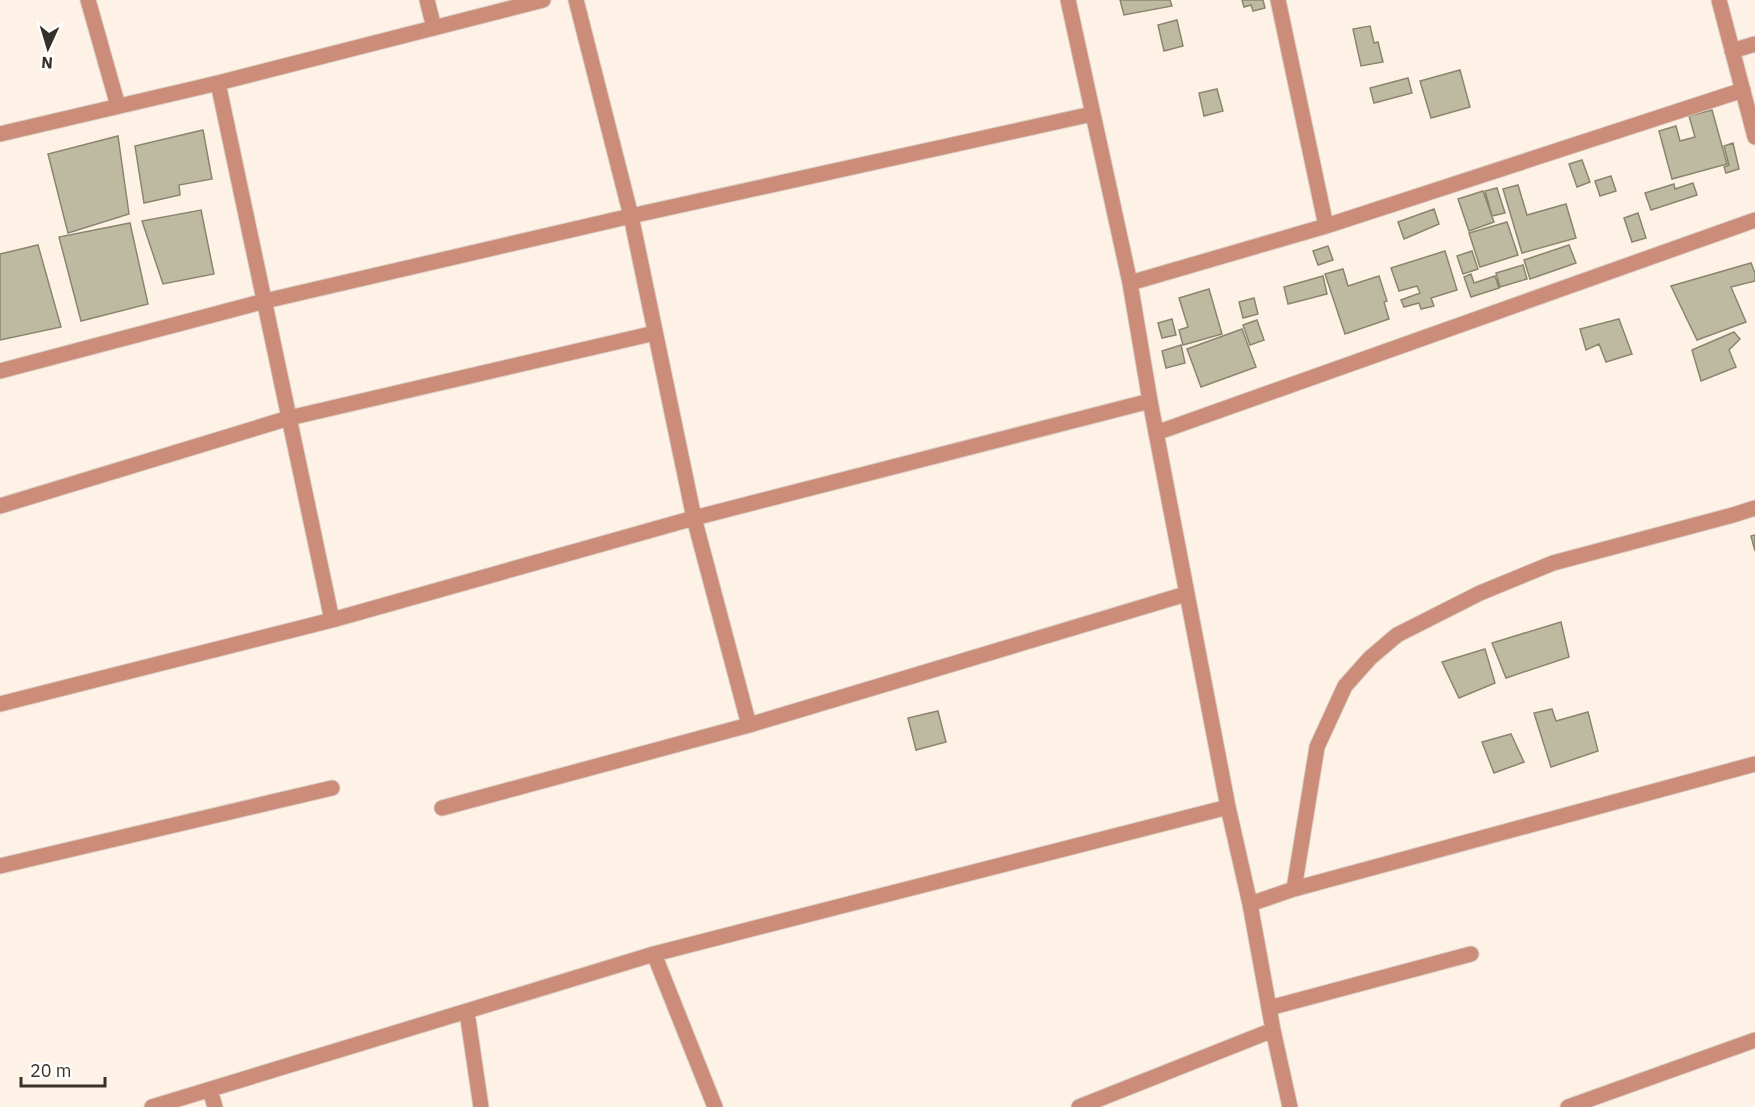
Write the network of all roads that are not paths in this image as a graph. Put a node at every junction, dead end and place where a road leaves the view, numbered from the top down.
1 (88, 0) edge
2 (427, 0) edge
3 (543, 0) edge
4 (576, 0) edge
5 (1068, 0) edge
6 (1278, 0) edge
7 (1719, 0) edge
8 (434, 28) junction
9 (1755, 44) edge
10 (1732, 51) junction
11 (218, 84) junction
12 (1743, 90) junction
13 (118, 106) junction
14 (1092, 114) junction
15 (0, 134) edge
16 (1755, 137) edge
17 (631, 216) junction
18 (1755, 220) edge
19 (1326, 226) junction
20 (1130, 284) junction
21 (265, 301) junction
22 (655, 333) junction
23 (0, 371) edge
24 (1150, 401) junction
25 (289, 418) junction
26 (1156, 433) junction
27 (0, 506) edge
28 (1755, 508) edge
29 (694, 518) junction
30 (1186, 594) junction
31 (332, 620) junction
32 (0, 704) edge
33 (748, 725) junction
34 (1755, 764) edge
35 (332, 788) dead end
36 (1228, 807) junction
37 (441, 808) dead end
38 (1, 862) edge
39 (1294, 889) junction
40 (1250, 904) junction
41 (654, 954) junction
42 (1471, 954) dead end
43 (1269, 1008) junction
44 (467, 1012) junction
45 (1273, 1030) junction
46 (1755, 1040) edge
47 (210, 1090) junction
48 (152, 1107) edge
49 (215, 1107) edge
50 (481, 1107) edge
51 (716, 1107) edge
52 (1079, 1107) edge
53 (1290, 1107) edge
54 (1568, 1107) edge

1 - 13 street
2 - 8 street
3 - 8 street
4 - 17 street
5 - 14 street
6 - 19 street
7 - 10 street
8 - 11 street
9 - 10 street
10 - 12 street
11 - 13 street
11 - 21 street
12 - 16 street
12 - 19 street
13 - 15 street
14 - 17 street
14 - 20 street
17 - 21 street
17 - 22 street
18 - 26 street
19 - 20 street
20 - 24 street
21 - 23 street
21 - 25 street
22 - 25 street
22 - 29 street
24 - 26 street
24 - 29 street
25 - 27 street
25 - 31 street
26 - 30 street
28 - 39 street
29 - 31 street
29 - 33 street
30 - 33 street
30 - 36 street
31 - 32 street
33 - 37 street
34 - 39 street
35 - 38 street
36 - 40 street
36 - 41 street
39 - 40 street
40 - 43 street
41 - 44 street
41 - 51 street
42 - 43 street
43 - 45 street
44 - 47 street
44 - 50 street
45 - 52 street
45 - 53 street
46 - 54 street
47 - 48 street
47 - 49 street

